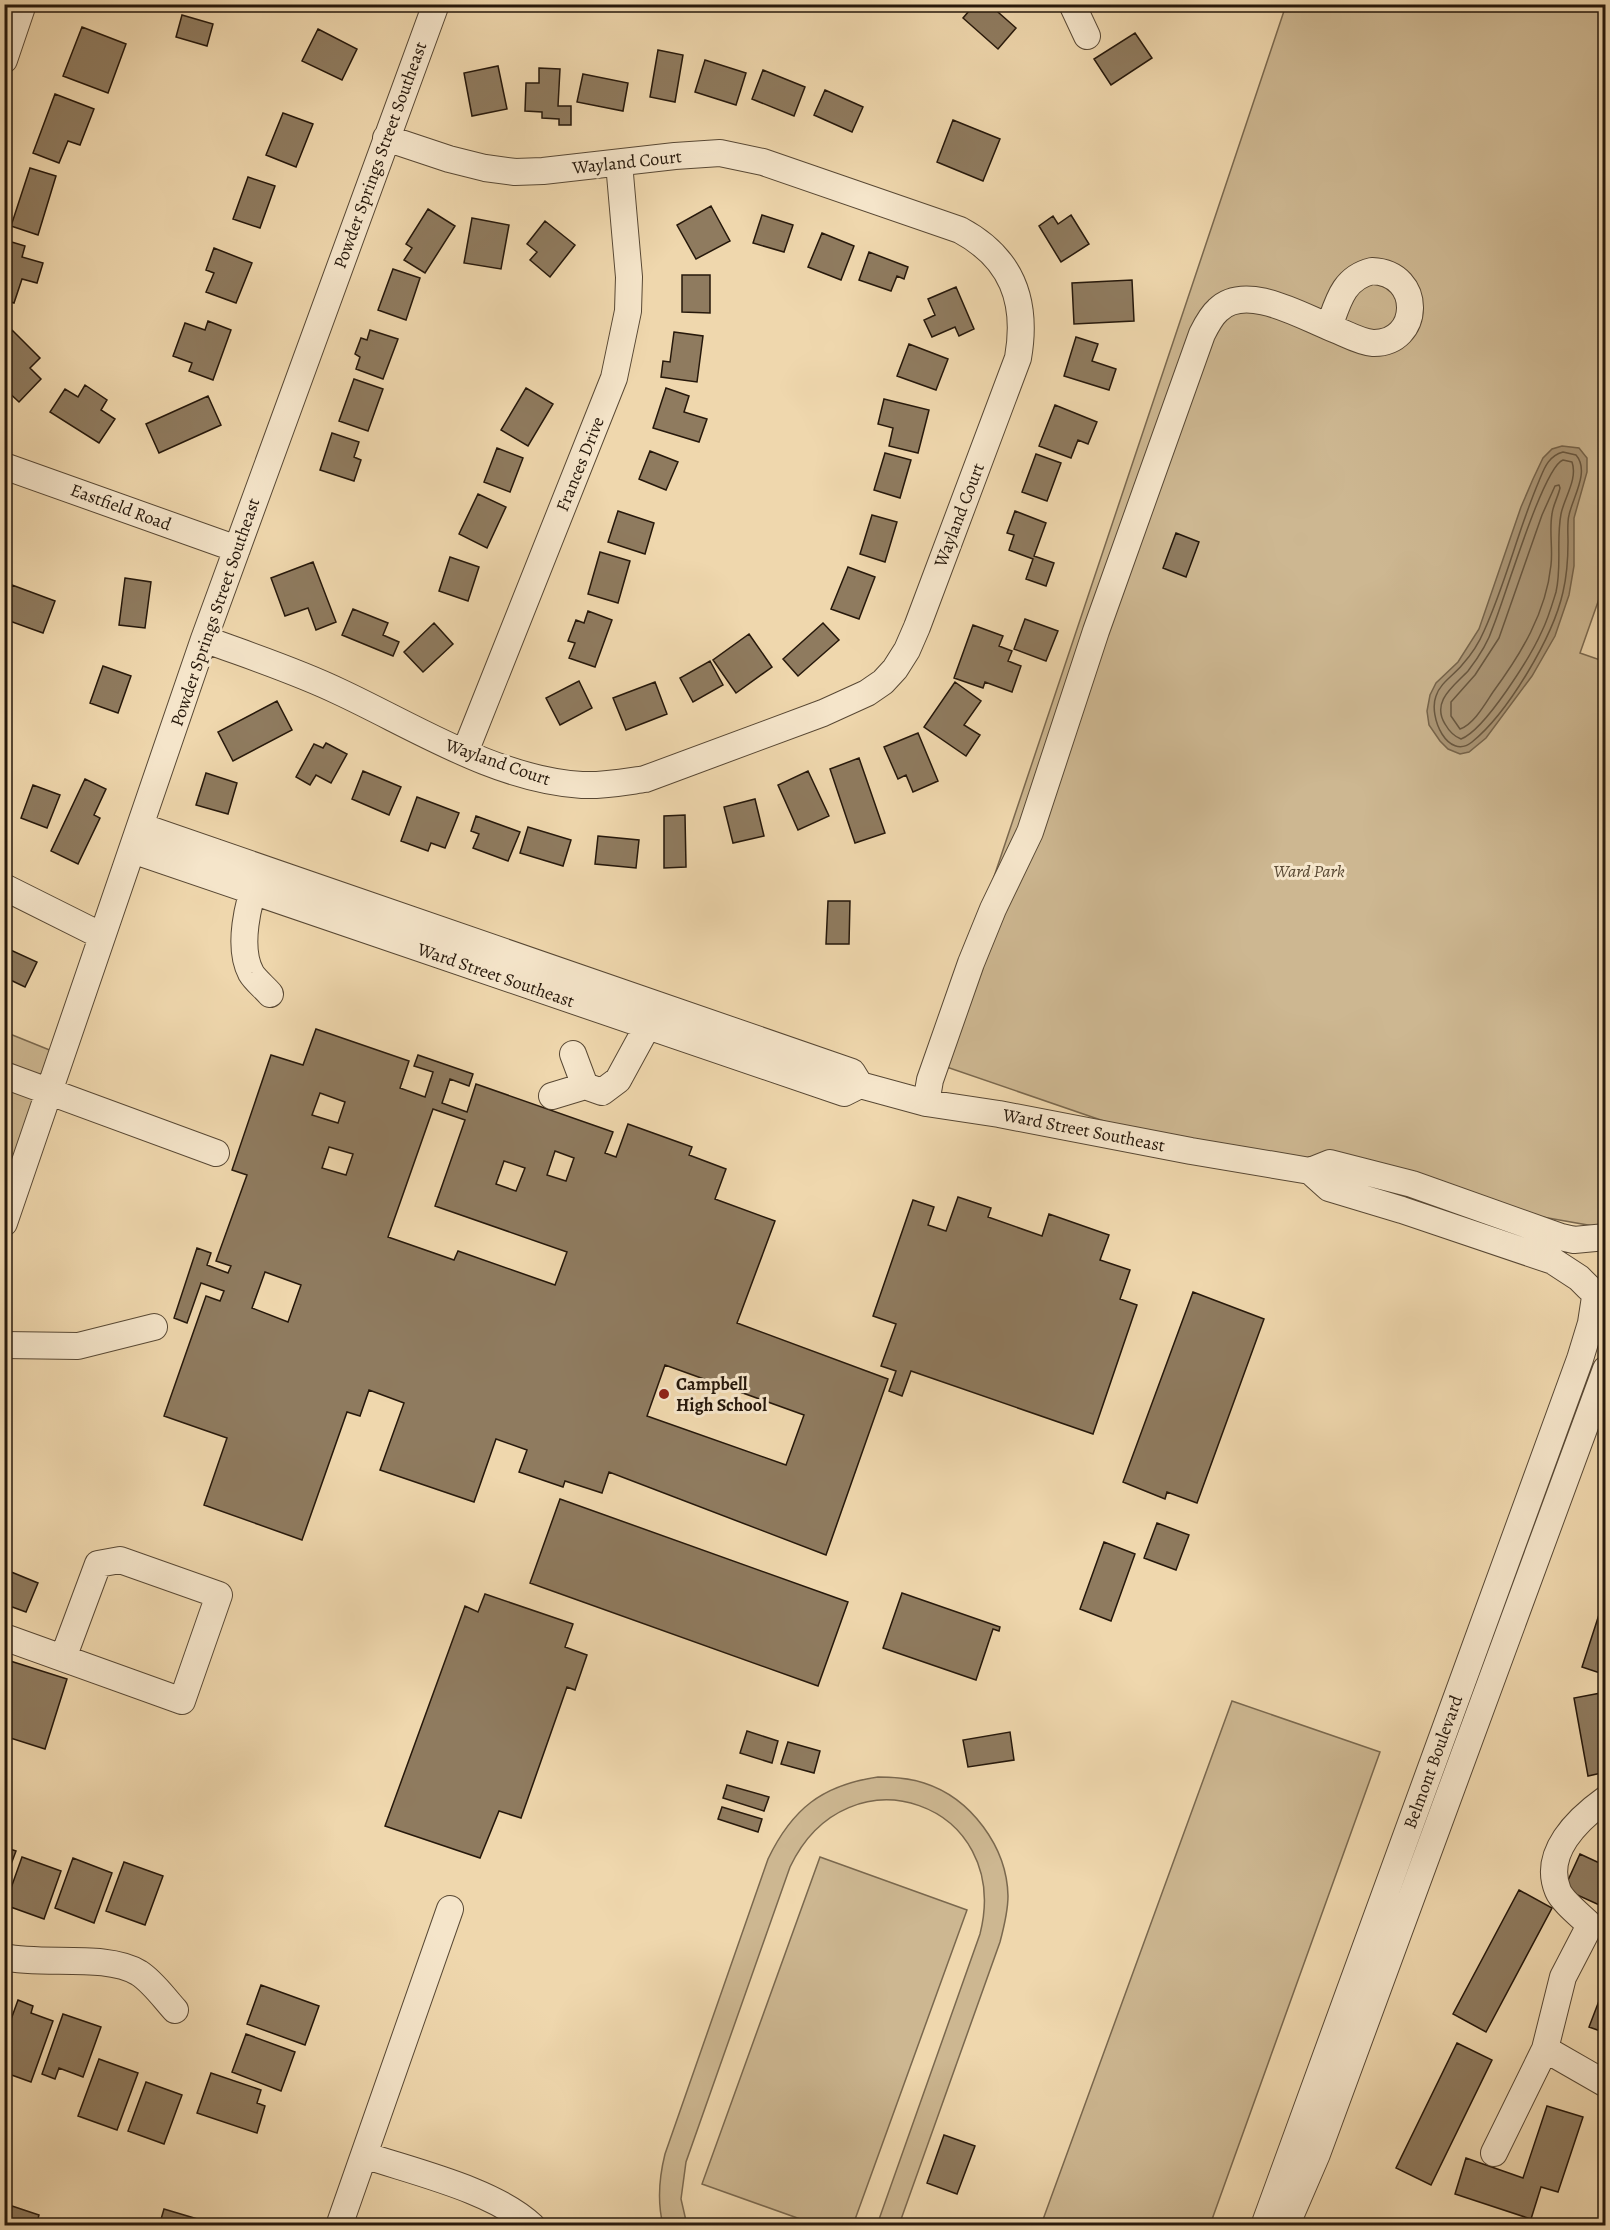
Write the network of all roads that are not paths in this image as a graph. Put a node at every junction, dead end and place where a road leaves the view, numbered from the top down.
1 (23, 4) edge
2 (436, 4) edge
3 (1072, 4) edge
4 (1087, 36) dead end
5 (4, 60) edge
6 (386, 138) junction
7 (620, 163) junction
8 (1329, 327) dead end
9 (4, 466) edge
10 (237, 549) junction
11 (204, 639) junction
12 (465, 752) junction
13 (136, 838) junction
14 (257, 879) junction
15 (4, 887) edge
16 (102, 936) junction
17 (270, 994) dead end
18 (627, 994) junction
19 (642, 1025) junction
20 (573, 1054) dead end
21 (4, 1075) edge
22 (860, 1085) junction
23 (585, 1086) junction
24 (49, 1092) junction
25 (552, 1096) dead end
26 (926, 1103) junction
27 (216, 1153) dead end
28 (1310, 1171) junction
29 (4, 1223) edge
30 (1605, 1238) edge
31 (1597, 1297) edge
32 (154, 1327) dead end
33 (4, 1345) edge
34 (1605, 1368) edge
35 (4, 1637) edge
36 (63, 1658) junction
37 (1449, 1718) junction
38 (1475, 1727) junction
39 (1605, 1799) edge
40 (450, 1909) dead end
41 (4, 1957) edge
42 (175, 2010) dead end
43 (1545, 2049) junction
44 (1605, 2084) edge
45 (1494, 2152) dead end
46 (364, 2155) junction
47 (339, 2226) edge
48 (532, 2226) edge
49 (1264, 2226) edge
50 (1286, 2226) edge

1 - 5 street
2 - 6 street, Powder Springs Street Southeast
3 - 4 street
6 - 7 street, Wayland Court
6 - 10 street, Powder Springs Street Southeast
7 - 12 street, Frances Drive
7 - 12 street, Wayland Court
8 - 26 street
9 - 10 street, Eastfield Road
10 - 11 street, Powder Springs Street Southeast
11 - 12 street, Wayland Court
11 - 13 street, Powder Springs Street Southeast
13 - 14 street, Ward Street Southeast
13 - 16 street, Powder Springs Street Southeast
14 - 17 street
14 - 18 street, Ward Street Southeast
14 - 19 street, Ward Street Southeast
15 - 16 street
16 - 24 street, Powder Springs Street Southeast
18 - 19 street
18 - 22 street, Ward Street Southeast
19 - 22 street, Ward Street Southeast
19 - 23 street
20 - 23 street
21 - 24 street
22 - 26 street, Ward Street Southeast
23 - 25 street
24 - 27 street
24 - 29 street, Powder Springs Street Southeast
26 - 28 street, Ward Street Southeast
28 - 30 street, Ward Street Southeast
28 - 31 street, Ward Street Southeast
30 - 31 street, Ward Street Southeast
31 - 37 street, Belmont Boulevard
32 - 33 street
34 - 38 street, Belmont Boulevard
35 - 36 street
36 - 36 street
37 - 38 street
37 - 49 street, Belmont Boulevard
38 - 50 street, Belmont Boulevard
39 - 43 street
40 - 46 street
41 - 42 street
43 - 44 street
43 - 45 street
46 - 47 street
46 - 48 street

